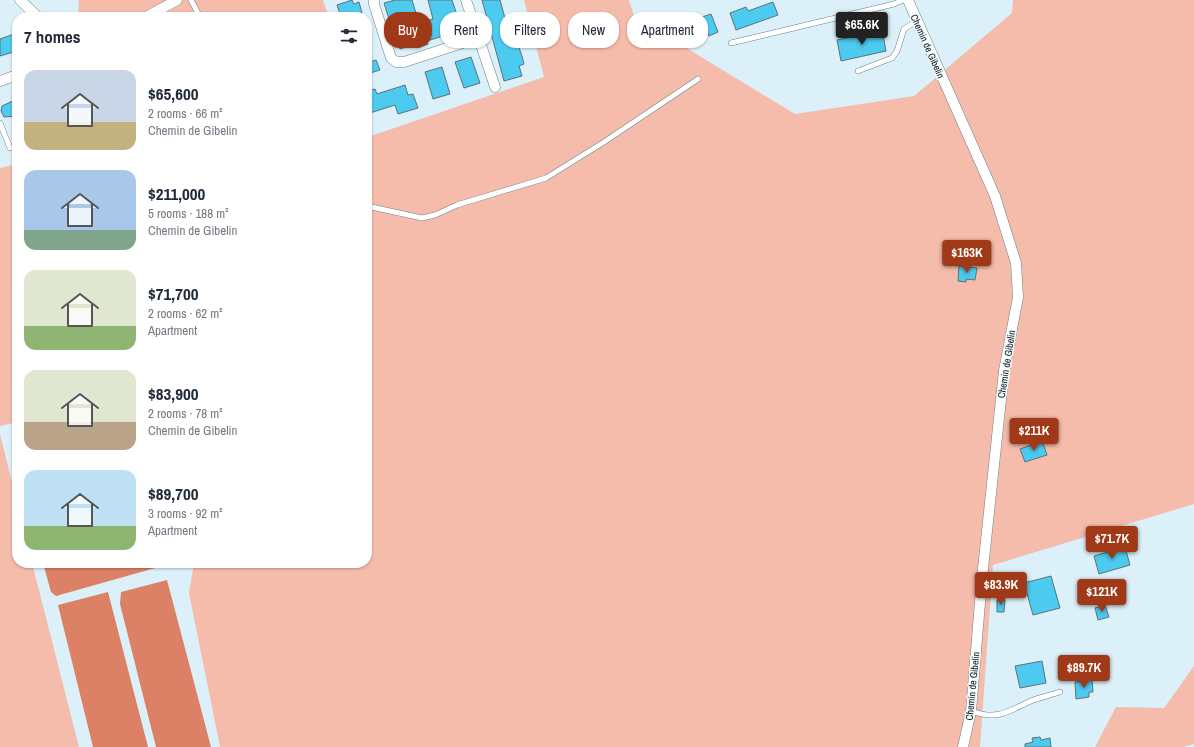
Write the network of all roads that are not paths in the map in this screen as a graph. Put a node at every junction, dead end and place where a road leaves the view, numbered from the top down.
1 (20, 0) edge
2 (177, 0) edge
3 (191, 0) edge
4 (374, 0) edge
5 (466, 0) edge
6 (903, 0) edge
7 (908, 0) edge
8 (33, 12) edge
9 (155, 12) edge
10 (197, 12) edge
11 (470, 12) edge
12 (917, 21) junction
13 (731, 43) dead end
14 (447, 48) edge
15 (481, 48) edge
16 (858, 71) dead end
17 (12, 77) edge
18 (698, 79) dead end
19 (0, 81) edge
20 (495, 87) dead end
21 (0, 123) edge
22 (10, 148) dead end
23 (372, 207) edge
24 (1060, 692) dead end
25 (971, 711) junction
26 (963, 747) edge

1 - 8 street
2 - 9 street
3 - 10 lane
4 - 14 street
5 - 11 street
6 - 13 lane
7 - 12 street, Chemin de Gibelin
12 - 16 lane
12 - 25 street, Chemin de Gibelin
15 - 20 street
17 - 19 street
18 - 23 lane
21 - 22 lane
24 - 25 lane
25 - 26 street, Chemin de Gibelin

